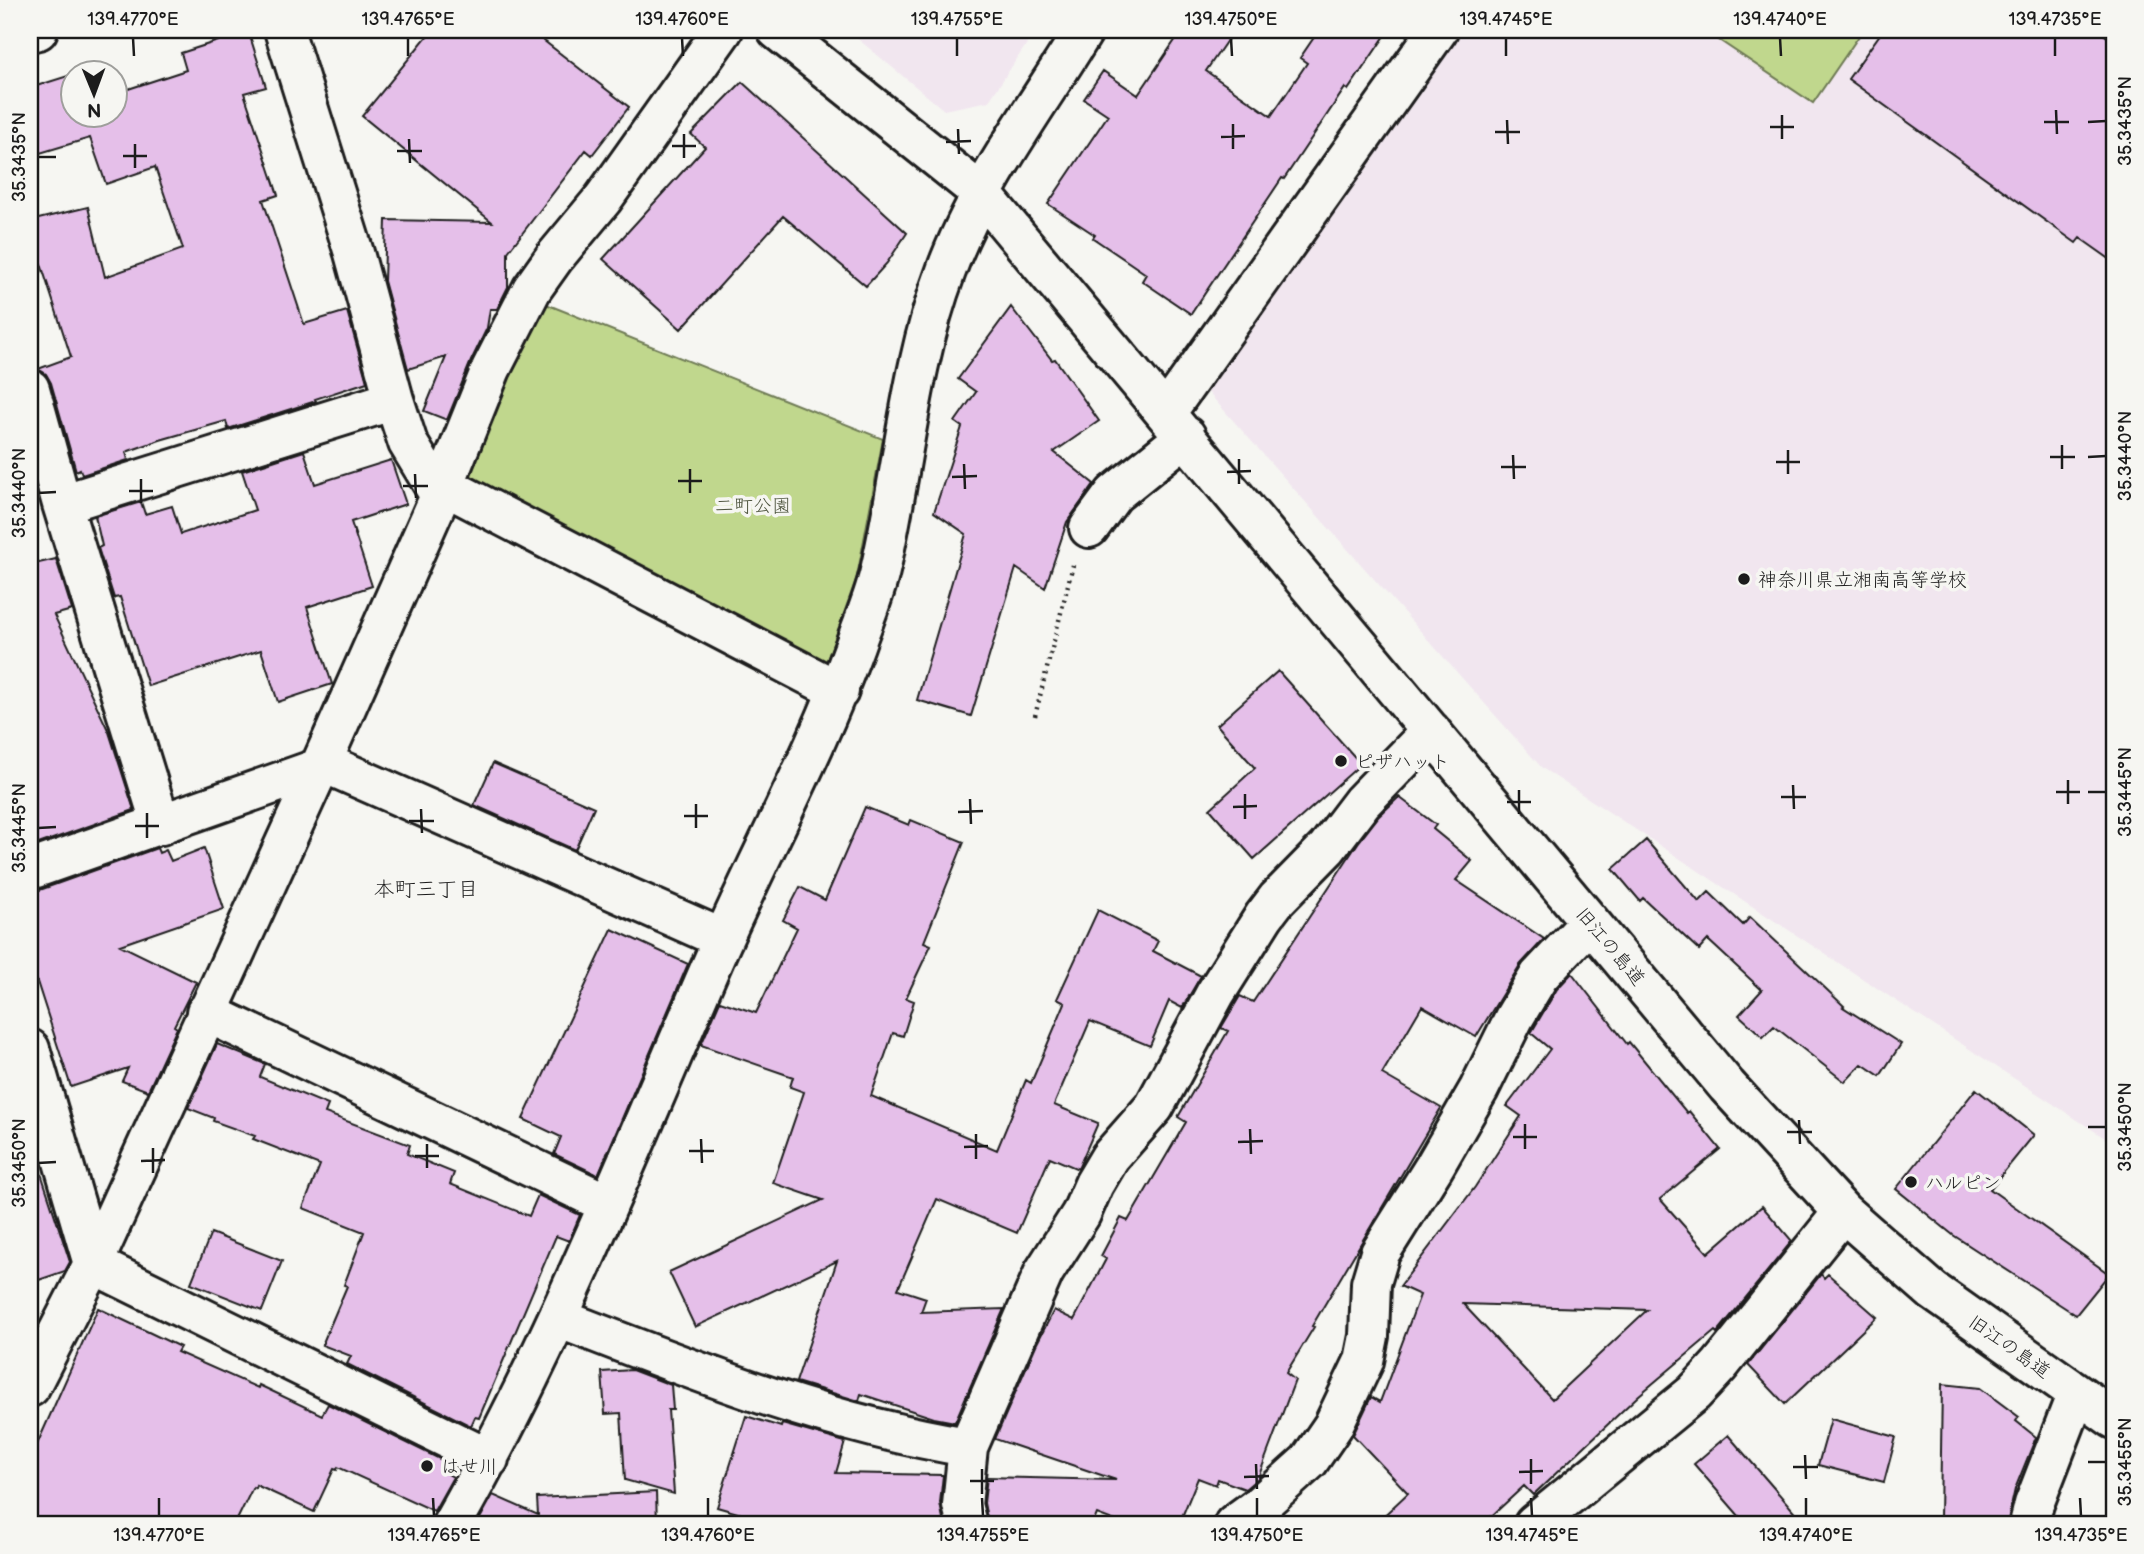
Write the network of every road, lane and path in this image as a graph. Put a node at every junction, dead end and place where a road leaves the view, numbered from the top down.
1 (38, 30) edge
2 (284, 30) edge
3 (723, 30) edge
4 (777, 30) edge
5 (1084, 30) edge
6 (1438, 30) edge
7 (30, 32) edge
8 (982, 194) junction
9 (30, 390) edge
10 (394, 400) junction
11 (1176, 424) junction
12 (443, 491) junction
13 (62, 503) junction
14 (1090, 528) joint
15 (839, 691) junction
16 (1035, 716) dead end
17 (1431, 731) junction
18 (320, 765) junction
19 (161, 825) junction
20 (30, 870) edge
21 (1590, 922) junction
22 (723, 939) junction
23 (206, 1012) junction
24 (30, 1049) edge
25 (608, 1204) junction
26 (1843, 1212) junction
27 (93, 1264) junction
28 (558, 1318) junction
29 (30, 1387) edge
30 (2077, 1393) junction
31 (2114, 1419) edge
32 (968, 1447) junction
33 (489, 1459) junction
34 (452, 1524) edge
35 (967, 1524) edge
36 (1234, 1524) edge
37 (1534, 1524) edge
38 (2029, 1524) edge

1 - 7 street
2 - 10 street
3 - 12 street
4 - 8 street, 旧江の島道
5 - 8 street
6 - 11 street
8 - 11 street, 旧江の島道
8 - 15 street
9 - 13 street
10 - 12 street
10 - 13 street
11 - 14 street
11 - 17 street, 旧江の島道
12 - 15 street
12 - 18 street
13 - 19 street
14 - 16 path
15 - 22 street
17 - 21 street, 旧江の島道
17 - 32 street
18 - 19 street
18 - 22 street
18 - 23 street
19 - 20 street
21 - 26 street, 旧江の島道
21 - 36 street
22 - 25 street
23 - 25 street
23 - 27 street
24 - 27 street
25 - 28 street
26 - 30 street, 旧江の島道
26 - 37 street
27 - 29 street
27 - 33 street
28 - 32 street
28 - 33 street
30 - 31 street, 旧江の島道
30 - 38 street
32 - 35 street
33 - 34 street

